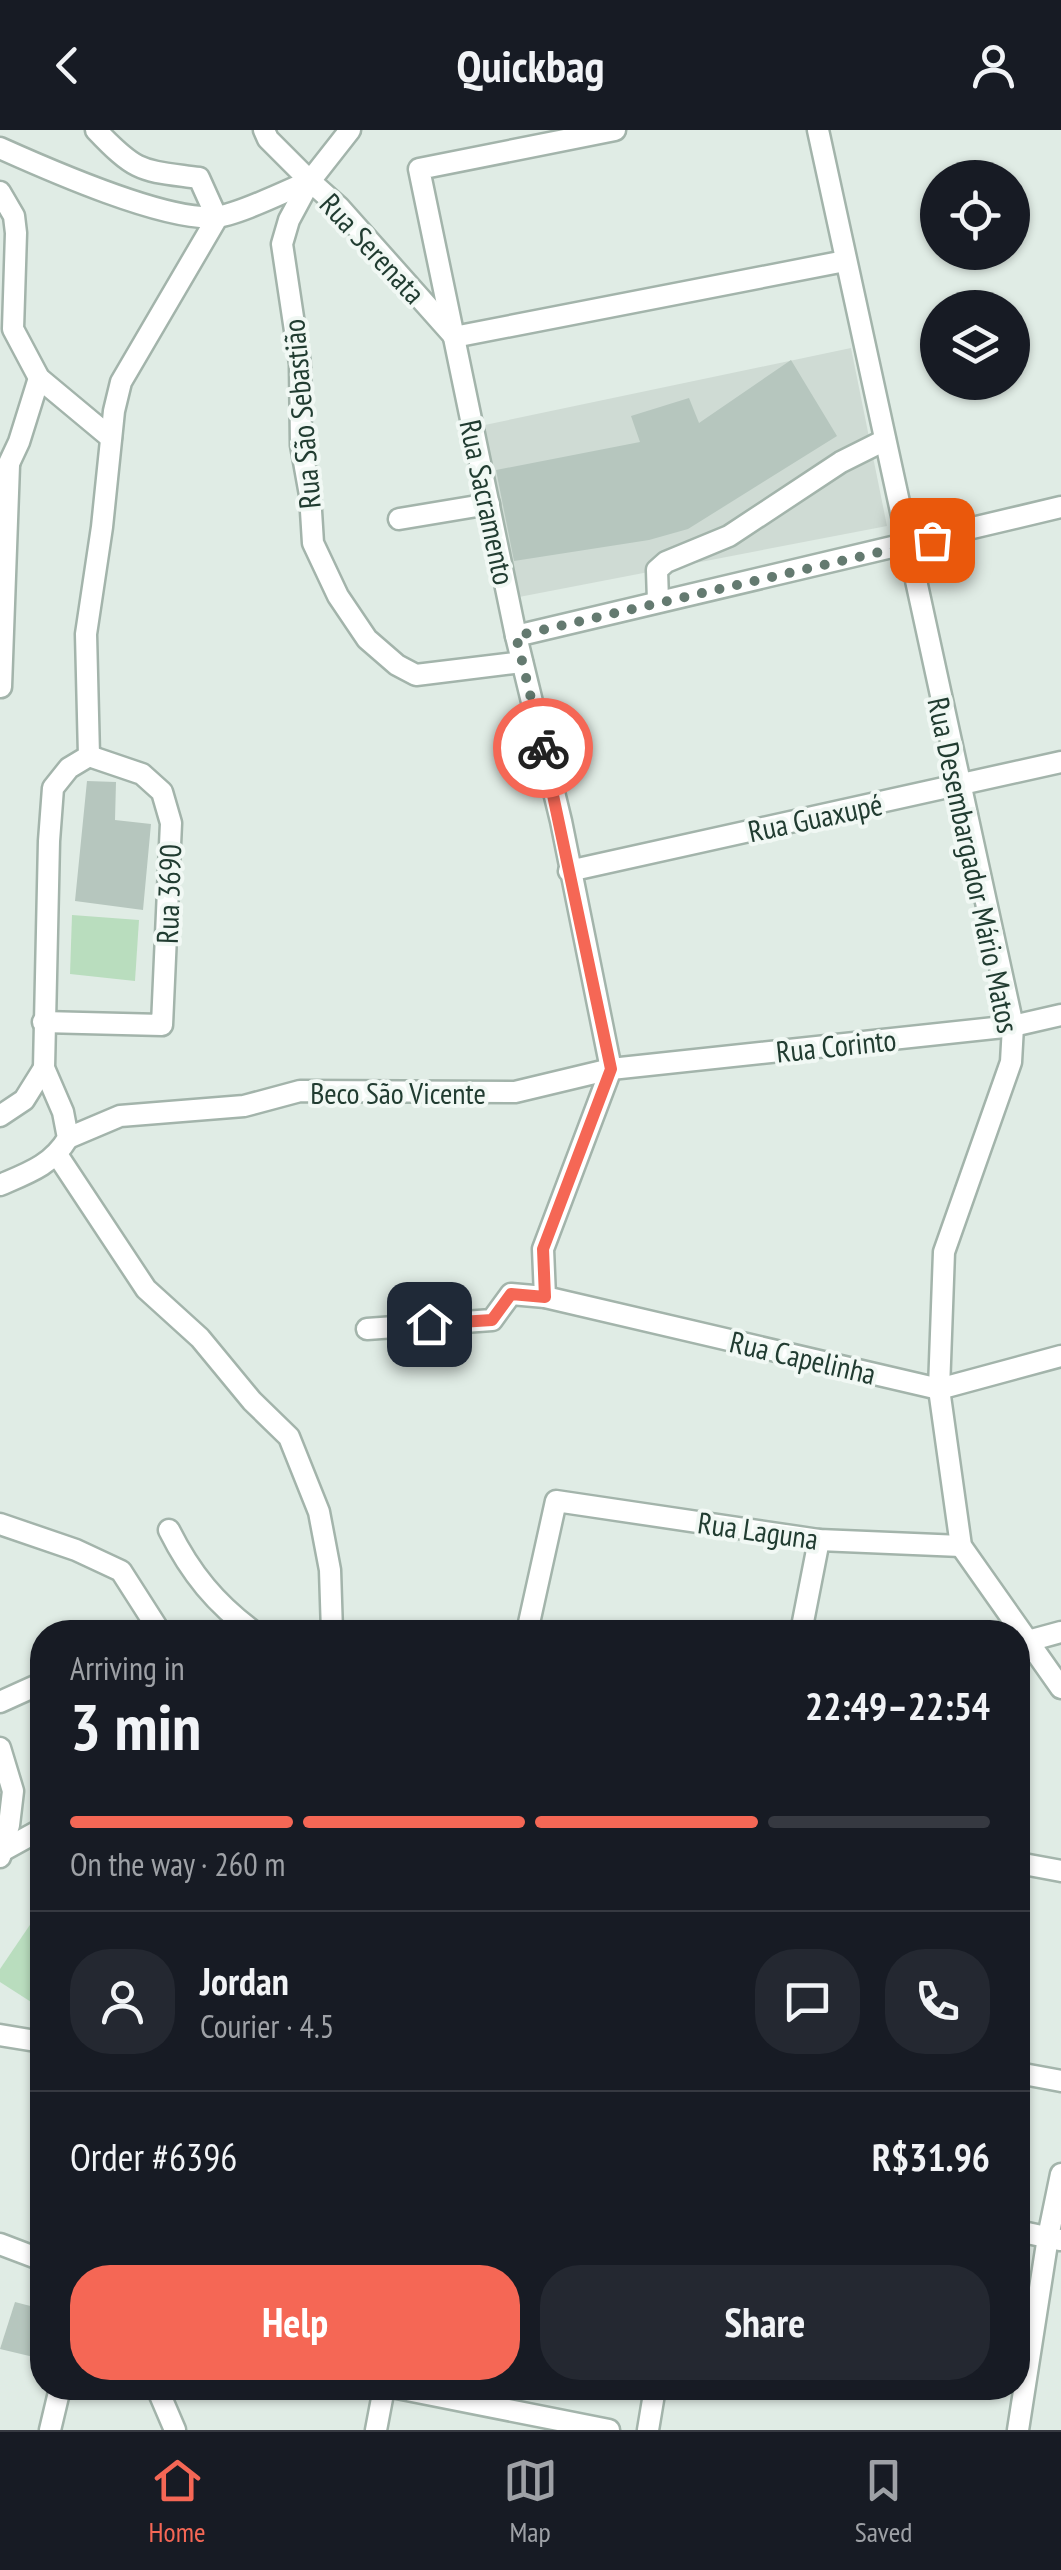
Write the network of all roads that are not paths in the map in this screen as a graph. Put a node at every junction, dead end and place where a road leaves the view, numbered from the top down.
1 (96, 130) edge
2 (264, 130) edge
3 (350, 130) edge
4 (615, 130) edge
5 (818, 130) edge
6 (0, 148) edge
7 (310, 181) junction
8 (0, 192) edge
9 (217, 218) junction
10 (845, 261) junction
11 (454, 336) junction
12 (40, 378) junction
13 (110, 438) junction
14 (885, 440) junction
15 (4, 474) edge
16 (488, 504) junction
17 (1061, 507) edge
18 (399, 519) dead end
19 (907, 546) junction
20 (658, 600) junction
21 (516, 636) junction
22 (522, 662) junction
23 (1, 687) edge
24 (89, 756) junction
25 (1061, 762) edge
26 (959, 785) junction
27 (569, 871) junction
28 (1061, 1016) edge
29 (43, 1022) junction
30 (1013, 1026) junction
31 (44, 1068) junction
32 (611, 1069) junction
33 (0, 1116) edge
34 (63, 1147) junction
35 (0, 1185) edge
36 (545, 1297) junction
37 (366, 1329) dead end
38 (1061, 1356) edge
39 (938, 1388) junction
40 (0, 1524) edge
41 (169, 1530) dead end
42 (819, 1540) junction
43 (961, 1546) junction
44 (152, 1620) edge
45 (237, 1620) edge
46 (332, 1620) edge
47 (530, 1620) edge
48 (803, 1620) edge
49 (1013, 1620) edge
50 (1061, 1632) edge
51 (1030, 1640) edge
52 (1030, 1644) edge
53 (30, 1688) edge
54 (1061, 1688) edge
55 (0, 1702) edge
56 (0, 1748) edge
57 (30, 1836) edge
58 (1, 1854) edge
59 (1030, 1865) edge
60 (1061, 1871) edge
61 (0, 2035) edge
62 (30, 2040) edge
63 (1030, 2075) edge
64 (1061, 2081) edge
65 (1061, 2174) edge
66 (1054, 2239) edge
67 (0, 2244) edge
68 (30, 2255) edge
69 (1030, 2366) edge
70 (57, 2400) edge
71 (162, 2400) edge
72 (382, 2400) edge
73 (458, 2400) edge
74 (653, 2400) edge
75 (1024, 2400) edge
76 (50, 2430) edge
77 (175, 2430) edge
78 (376, 2430) edge
79 (609, 2430) edge
80 (648, 2430) edge
81 (1018, 2430) edge

1 - 9 street
2 - 7 street
3 - 7 street, Rua São Sebastião
4 - 11 street, Rua Sacramento
5 - 10 street, Rua Desembargador Mário Matos
6 - 9 street
7 - 9 street, Rua Serenata
7 - 11 street, Rua Serenata
7 - 22 street, Rua São Sebastião
8 - 12 street
9 - 13 street
10 - 11 street
10 - 14 street, Rua Desembargador Mário Matos
11 - 16 street, Rua Sacramento
12 - 13 street
12 - 15 street
13 - 24 street
14 - 19 street, Rua Desembargador Mário Matos
14 - 20 street
15 - 23 street
16 - 18 street
16 - 21 street, Rua Sacramento
17 - 19 street
19 - 20 street
19 - 26 street, Rua Desembargador Mário Matos
20 - 21 street
21 - 22 street, Rua Sacramento
22 - 27 street, Rua Sacramento
24 - 29 street
24 - 29 street, Rua 3690
25 - 26 street, Rua Guaxupé
26 - 27 street, Rua Guaxupé
26 - 30 street, Rua Desembargador Mário Matos
27 - 32 street, Rua Sacramento
28 - 30 street, Rua Corinto
29 - 31 street
30 - 32 street, Rua Corinto
30 - 39 street, Rua Desembargador Mário Matos
31 - 33 street
31 - 34 street
32 - 34 street, Beco São Vicente
32 - 36 street
34 - 35 street, Beco São Vicente
34 - 46 street
36 - 37 street
36 - 39 street, Rua Capelinha
38 - 39 street, Rua Capelinha
39 - 43 street, Rua Desembargador Mário Matos
40 - 44 street
41 - 45 street
42 - 43 street, Rua Laguna
42 - 47 street, Rua Laguna
42 - 48 street
43 - 49 street, Rua Desembargador Mário Matos
50 - 51 street
52 - 54 street, Rua Desembargador Mário Matos
53 - 55 street
56 - 58 street
57 - 58 street
59 - 60 street
61 - 62 street
63 - 64 street
65 - 66 street
66 - 69 street
67 - 68 street
70 - 76 street
71 - 77 street
72 - 78 street
73 - 79 street
74 - 80 street
75 - 81 street

